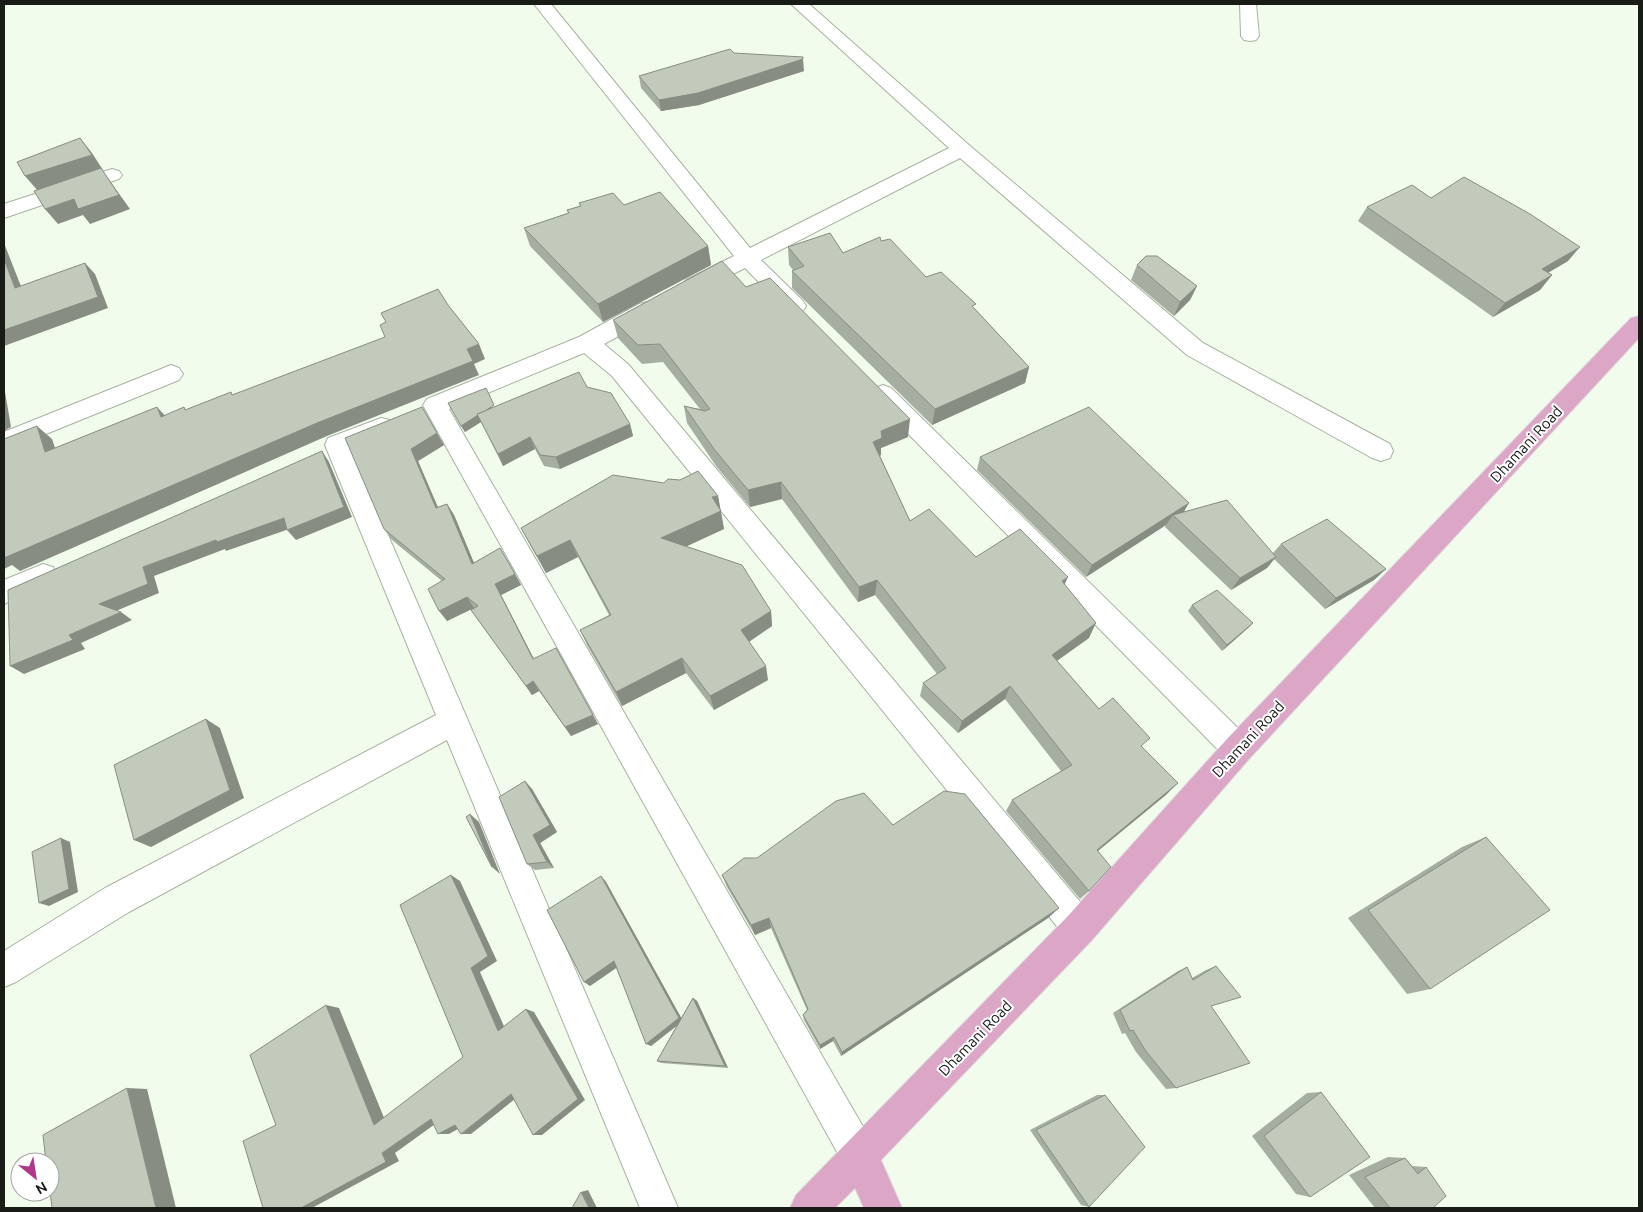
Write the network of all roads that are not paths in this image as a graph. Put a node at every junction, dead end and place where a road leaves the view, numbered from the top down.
1 (542, 4) edge
2 (799, 4) edge
3 (1248, 4) edge
4 (1250, 36) dead end
5 (962, 149) junction
6 (112, 175) dead end
7 (4, 211) edge
8 (746, 257) junction
9 (809, 320) edge
10 (1639, 324) edge
11 (587, 343) junction
12 (170, 374) dead end
13 (865, 376) edge
14 (435, 405) junction
15 (4, 442) edge
16 (1380, 451) dead end
17 (67, 564) edge
18 (4, 592) edge
19 (453, 721) junction
20 (1238, 748) junction
21 (1080, 928) junction
22 (4, 970) edge
23 (860, 1156) junction
24 (659, 1208) edge
25 (809, 1208) edge
26 (883, 1208) edge

1 - 8 street
2 - 5 street
3 - 4 street
5 - 8 street
5 - 16 street
6 - 7 street
8 - 9 street
8 - 11 street
10 - 20 main road, Dhamani Road
11 - 14 street
11 - 21 street
12 - 15 street
13 - 20 street
14 - 19 street
14 - 23 street
17 - 18 street
19 - 22 street
19 - 24 street
20 - 21 main road, Dhamani Road
21 - 23 main road, Dhamani Road
23 - 25 main road, Dhamani Road
23 - 26 main road

